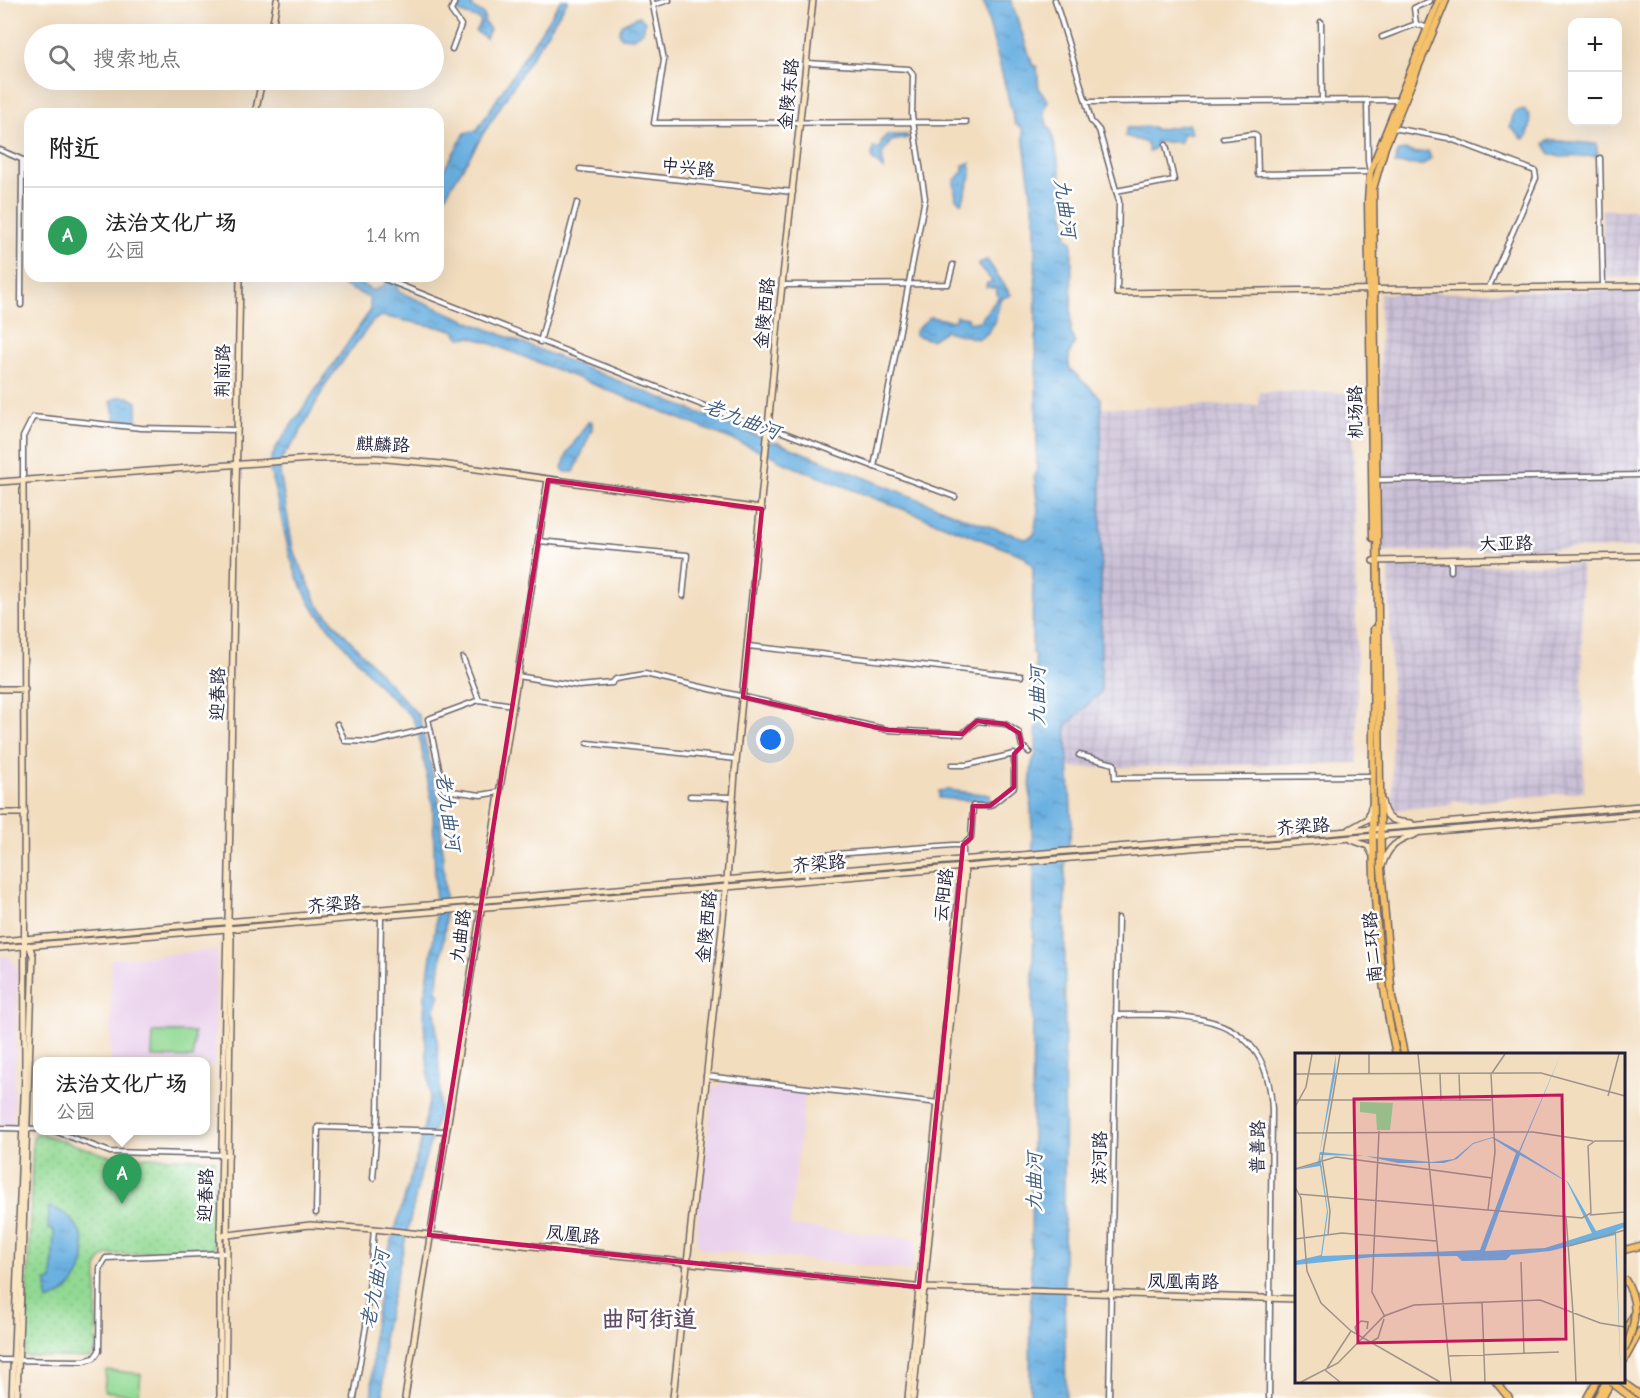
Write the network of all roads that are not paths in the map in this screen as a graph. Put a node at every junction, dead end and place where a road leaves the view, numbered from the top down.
1 (278, 0) edge
2 (452, 0) edge
3 (669, 0) edge
4 (813, 0) edge
5 (1055, 0) edge
6 (1439, 0) edge
7 (1446, 0) edge
8 (1430, 1) edge
9 (653, 2) edge
10 (1435, 10) junction
11 (1321, 22) dead end
12 (273, 24) edge
13 (1416, 24) junction
14 (1428, 28) junction
15 (1382, 37) dead end
16 (452, 49) dead end
17 (807, 63) junction
18 (260, 90) edge
19 (1398, 100) junction
20 (1322, 101) junction
21 (1366, 101) junction
22 (1086, 102) junction
23 (256, 108) edge
24 (801, 122) junction
25 (915, 122) junction
26 (966, 122) dead end
27 (1393, 128) junction
28 (1223, 138) dead end
29 (1166, 145) dead end
30 (0, 150) edge
31 (1600, 158) dead end
32 (22, 160) joint
33 (580, 169) dead end
34 (1370, 172) junction
35 (1116, 191) junction
36 (793, 192) junction
37 (577, 203) dead end
38 (953, 265) dead end
39 (240, 282) edge
40 (391, 282) edge
41 (911, 284) junction
42 (784, 285) junction
43 (1602, 286) junction
44 (1640, 286) edge
45 (1489, 287) junction
46 (1372, 289) junction
47 (1117, 293) joint
48 (21, 305) dead end
49 (540, 342) junction
50 (770, 429) junction
51 (235, 430) dead end
52 (236, 466) junction
53 (873, 467) junction
54 (1640, 476) edge
55 (23, 480) junction
56 (548, 480) junction
57 (1374, 480) junction
58 (0, 482) edge
59 (955, 497) dead end
60 (762, 509) junction
61 (538, 541) junction
62 (1640, 556) edge
63 (1451, 560) junction
64 (1375, 561) junction
65 (1452, 571) dead end
66 (683, 596) dead end
67 (748, 646) junction
68 (463, 658) dead end
69 (517, 676) junction
70 (1021, 676) dead end
71 (25, 689) junction
72 (0, 690) edge
73 (742, 697) junction
74 (479, 700) junction
75 (513, 705) junction
76 (337, 724) dead end
77 (429, 729) junction
78 (587, 743) dead end
79 (1022, 746) junction
80 (1029, 752) dead end
81 (1014, 754) junction
82 (1079, 755) dead end
83 (736, 759) junction
84 (952, 765) dead end
85 (1376, 780) junction
86 (499, 792) junction
87 (690, 796) dead end
88 (732, 797) junction
89 (1640, 806) edge
90 (0, 813) edge
91 (25, 813) junction
92 (1640, 814) edge
93 (1424, 828) junction
94 (1346, 831) junction
95 (1377, 832) junction
96 (1345, 839) junction
97 (963, 845) junction
98 (1080, 854) junction
99 (1019, 859) junction
100 (963, 861) junction
101 (963, 868) junction
102 (1378, 868) junction
103 (805, 878) junction
104 (727, 880) junction
105 (726, 887) junction
106 (481, 904) junction
107 (434, 908) junction
108 (341, 916) junction
109 (381, 916) junction
110 (1118, 918) dead end
111 (228, 922) junction
112 (228, 929) junction
113 (0, 941) edge
114 (27, 943) junction
115 (0, 948) edge
116 (1389, 998) junction
117 (1116, 1015) junction
118 (1396, 1053) edge
119 (1404, 1053) edge
120 (706, 1076) junction
121 (940, 1103) junction
122 (0, 1128) edge
123 (376, 1128) junction
124 (25, 1129) junction
125 (33, 1129) edge
126 (446, 1131) junction
127 (63, 1135) edge
128 (226, 1155) junction
129 (373, 1178) dead end
130 (316, 1214) dead end
131 (374, 1229) junction
132 (227, 1235) junction
133 (429, 1235) junction
134 (220, 1236) junction
135 (1640, 1246) edge
136 (1625, 1250) edge
137 (223, 1253) junction
138 (687, 1262) junction
139 (1625, 1281) edge
140 (922, 1288) junction
141 (1111, 1295) junction
142 (1270, 1299) junction
143 (1295, 1299) edge
144 (1640, 1304) edge
145 (1625, 1330) edge
146 (1640, 1331) edge
147 (1625, 1346) edge
148 (1625, 1357) edge
149 (0, 1360) edge
150 (16, 1360) junction
151 (1495, 1383) edge
152 (1495, 1383) edge
153 (1595, 1383) edge
154 (1605, 1383) edge
155 (1610, 1383) edge
156 (1612, 1383) edge
157 (1623, 1383) edge
158 (1640, 1395) edge
159 (14, 1398) edge
160 (220, 1398) edge
161 (225, 1398) edge
162 (354, 1398) edge
163 (405, 1398) edge
164 (673, 1398) edge
165 (910, 1398) edge
166 (1109, 1398) edge
167 (1269, 1398) edge
168 (1503, 1398) edge
169 (1509, 1398) edge
170 (1587, 1398) edge
171 (1597, 1398) edge
172 (1602, 1398) edge
173 (1632, 1398) edge

1 - 12 street
2 - 16 street
3 - 9 street
4 - 17 street, 金陵东路
5 - 22 street
6 - 10 main road, 机场路
7 - 27 main road, 机场路
8 - 10 street
8 - 13 street
9 - 24 street
10 - 14 main road, 机场路
11 - 20 street
13 - 14 street
13 - 15 street
14 - 19 main road, 机场路
17 - 24 street, 金陵东路
17 - 25 street
18 - 23 street
19 - 21 street
19 - 34 main road, 机场路
20 - 21 street
20 - 22 street
21 - 34 street
22 - 35 street
24 - 25 street
24 - 36 street, 金陵东路
25 - 26 street
25 - 41 street
27 - 45 street
27 - 46 main road, 机场路
28 - 34 street
29 - 35 street
30 - 32 street
31 - 43 street
32 - 48 street
33 - 36 street, 中兴路
34 - 46 main road, 机场路
35 - 47 street
36 - 42 street, 金陵西路
37 - 49 street
38 - 41 street
39 - 52 street, 荆前路
40 - 49 street
41 - 42 street
41 - 53 street
42 - 50 street, 金陵西路
43 - 44 street
43 - 45 street
45 - 46 street
46 - 47 street
46 - 57 main road, 机场路
49 - 50 street
50 - 53 street
50 - 60 street, 金陵西路
51 - 55 street
52 - 55 street, 麒麟路
52 - 56 street, 麒麟路
52 - 111 street, 迎春路
53 - 59 street
54 - 57 street
55 - 58 street, 麒麟路
55 - 71 street
56 - 60 street, 麒麟路
56 - 61 street, 九曲路
57 - 64 main road, 机场路
60 - 67 street, 金陵西路
61 - 66 street
61 - 69 street, 九曲路
62 - 63 street, 大亚路
63 - 64 street, 大亚路
63 - 65 street
64 - 85 main road, 机场路
67 - 70 street
67 - 73 street, 金陵西路
68 - 74 street
69 - 73 street
69 - 75 street, 九曲路
71 - 72 street
71 - 91 street
73 - 79 street
73 - 83 street, 金陵西路
74 - 75 street
74 - 77 street
75 - 86 street, 九曲路
76 - 77 street
77 - 86 street
78 - 83 street
79 - 80 street
79 - 81 street
81 - 84 street
81 - 97 street
82 - 85 street
83 - 88 street, 金陵西路
85 - 93 street
85 - 94 street
85 - 95 main road, 机场路
86 - 106 street, 九曲路
87 - 88 street
88 - 104 street, 金陵西路
89 - 93 street, 齐梁路
90 - 91 street
91 - 114 street
92 - 93 street, 齐梁路
93 - 95 street, 齐梁路
93 - 102 street
94 - 95 street, 齐梁路
94 - 98 street, 齐梁路
95 - 96 street, 齐梁路
95 - 102 main road, 南二环路
96 - 98 street, 齐梁路
96 - 102 street
97 - 100 street
97 - 103 street
98 - 99 street, 齐梁路
99 - 100 street, 齐梁路
99 - 101 street, 齐梁路
100 - 101 street, 云阳路
100 - 103 street, 齐梁路
101 - 103 street, 齐梁路
101 - 121 street, 云阳路
102 - 116 main road, 南二环路
103 - 104 street, 齐梁路
103 - 105 street, 齐梁路
104 - 105 street, 金陵西路
104 - 106 street, 齐梁路
105 - 106 street, 齐梁路
105 - 120 street, 金陵西路
106 - 107 street, 齐梁路
106 - 126 street, 九曲路
107 - 108 street, 齐梁路
107 - 109 street, 齐梁路
108 - 109 street, 齐梁路
108 - 111 street, 齐梁路
108 - 112 street, 齐梁路
109 - 123 street
110 - 117 street, 滨河路
111 - 112 street, 迎春路
111 - 114 street, 齐梁路
112 - 114 street, 齐梁路
112 - 128 street, 迎春路
113 - 114 street, 齐梁路
114 - 115 street, 齐梁路
114 - 124 street
116 - 118 main road, 南二环路
116 - 119 main road, 南二环路
117 - 141 street, 滨河路
117 - 142 street, 普善路
120 - 121 street
120 - 138 street, 金陵西路
121 - 140 street, 云阳路
122 - 124 street
123 - 126 street
123 - 129 street
123 - 130 street
124 - 125 street
124 - 150 street
126 - 133 street, 九曲路
127 - 128 street
128 - 132 street, 迎春路
128 - 134 street, 迎春路
131 - 132 street, 凤凰路
131 - 133 street, 凤凰路
131 - 162 street
132 - 134 street, 凤凰路
132 - 137 street, 迎春路
133 - 138 street, 凤凰路
133 - 163 street, 九曲路
134 - 137 street, 迎春路
135 - 136 main road
137 - 150 street
137 - 160 street, 迎春路
137 - 161 street, 迎春路
138 - 140 street, 凤凰路
138 - 164 street, 金陵西路
139 - 147 main road, bridge
140 - 141 street, 凤凰南路
140 - 165 street, 云阳路
141 - 142 street, 凤凰南路
141 - 166 street, 滨河路
142 - 143 street, 凤凰南路
142 - 167 street, 普善路
144 - 145 main road
146 - 148 main road
149 - 150 street
150 - 159 street
151 - 168 main road
152 - 169 main road
153 - 170 main road
154 - 171 main road
155 - 172 main road
156 - 173 main road, bridge
157 - 158 main road

